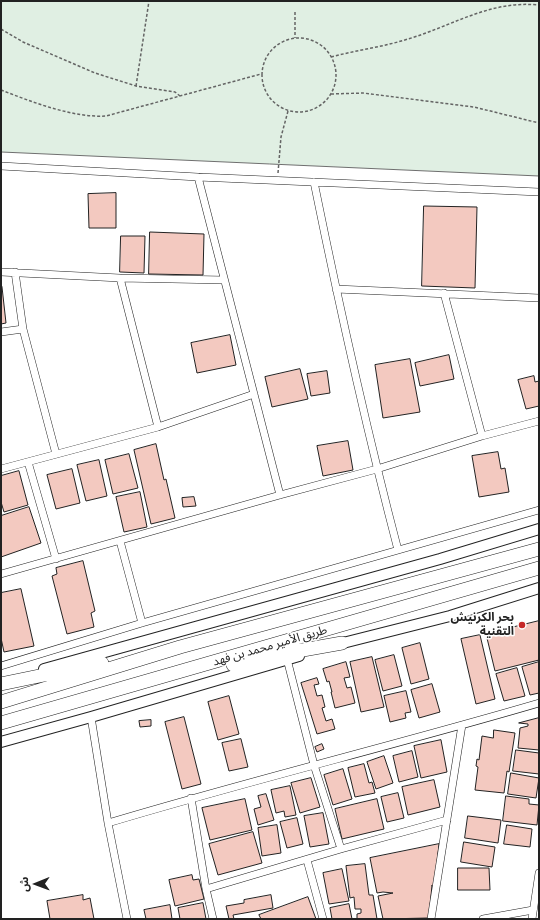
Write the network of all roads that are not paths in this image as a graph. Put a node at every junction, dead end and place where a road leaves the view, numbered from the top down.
1 (1, 166) edge
2 (198, 177) junction
3 (314, 182) junction
4 (539, 192) edge
5 (1, 272) edge
6 (15, 272) junction
7 (120, 278) junction
8 (224, 280) junction
9 (336, 289) junction
10 (444, 293) junction
11 (539, 298) edge
12 (23, 329) junction
13 (1, 332) edge
14 (254, 394) junction
15 (539, 421) edge
16 (158, 427) junction
17 (482, 436) junction
18 (56, 454) junction
19 (28, 462) junction
20 (1, 469) edge
21 (377, 470) junction
22 (280, 495) junction
23 (539, 510) edge
24 (539, 529) edge
25 (120, 541) junction
26 (539, 549) edge
27 (398, 550) junction
28 (56, 559) junction
29 (539, 568) edge
30 (1, 574) edge
31 (539, 588) edge
32 (142, 623) junction
33 (342, 642) junction
34 (180, 647) junction
35 (287, 659) junction
36 (1, 666) edge
37 (1, 683) edge
38 (97, 696) junction
39 (1, 702) edge
40 (539, 703) edge
41 (91, 717) junction
42 (1, 723) edge
43 (462, 725) junction
44 (1, 742) edge
45 (314, 765) junction
46 (191, 798) junction
47 (447, 820) junction
48 (108, 823) junction
49 (341, 849) junction
50 (307, 860) junction
51 (539, 873) edge
52 (206, 889) junction
53 (533, 910) junction
54 (127, 919) edge
55 (213, 919) edge
56 (323, 919) edge
57 (431, 919) edge
58 (483, 919) edge
59 (532, 919) edge

1 - 2 street
2 - 3 street
2 - 8 street
3 - 4 street
3 - 9 street
5 - 6 street
6 - 7 street
6 - 12 street
7 - 8 street
7 - 16 street
8 - 14 street
9 - 10 street
9 - 21 street
10 - 11 street
10 - 17 street
12 - 13 street
12 - 18 street
14 - 16 street
14 - 22 street
15 - 17 street
16 - 18 street
17 - 21 street
18 - 19 street
19 - 20 street
19 - 28 street
21 - 22 street
21 - 27 street
22 - 25 street
23 - 27 street
24 - 37 main road
25 - 28 street
25 - 32 street
26 - 34 highway, طريق الأمير محمد بن فهد
27 - 32 street
28 - 30 street
29 - 38 highway, طريق الأمير محمد بن فهد
31 - 33 main road
32 - 36 street
33 - 35 main road
33 - 38 highway
34 - 37 highway
34 - 39 highway, طريق الأمير محمد بن فهد
35 - 41 main road
35 - 45 street
38 - 42 highway, طريق الأمير محمد بن فهد
40 - 43 street
41 - 44 main road
41 - 48 street
43 - 45 street
43 - 47 street
45 - 46 street
45 - 49 street
46 - 48 street
46 - 52 street
47 - 49 street
47 - 57 street
48 - 54 street
49 - 50 street
50 - 52 street
50 - 56 street
51 - 53 street
52 - 55 street
53 - 58 street
53 - 59 street

